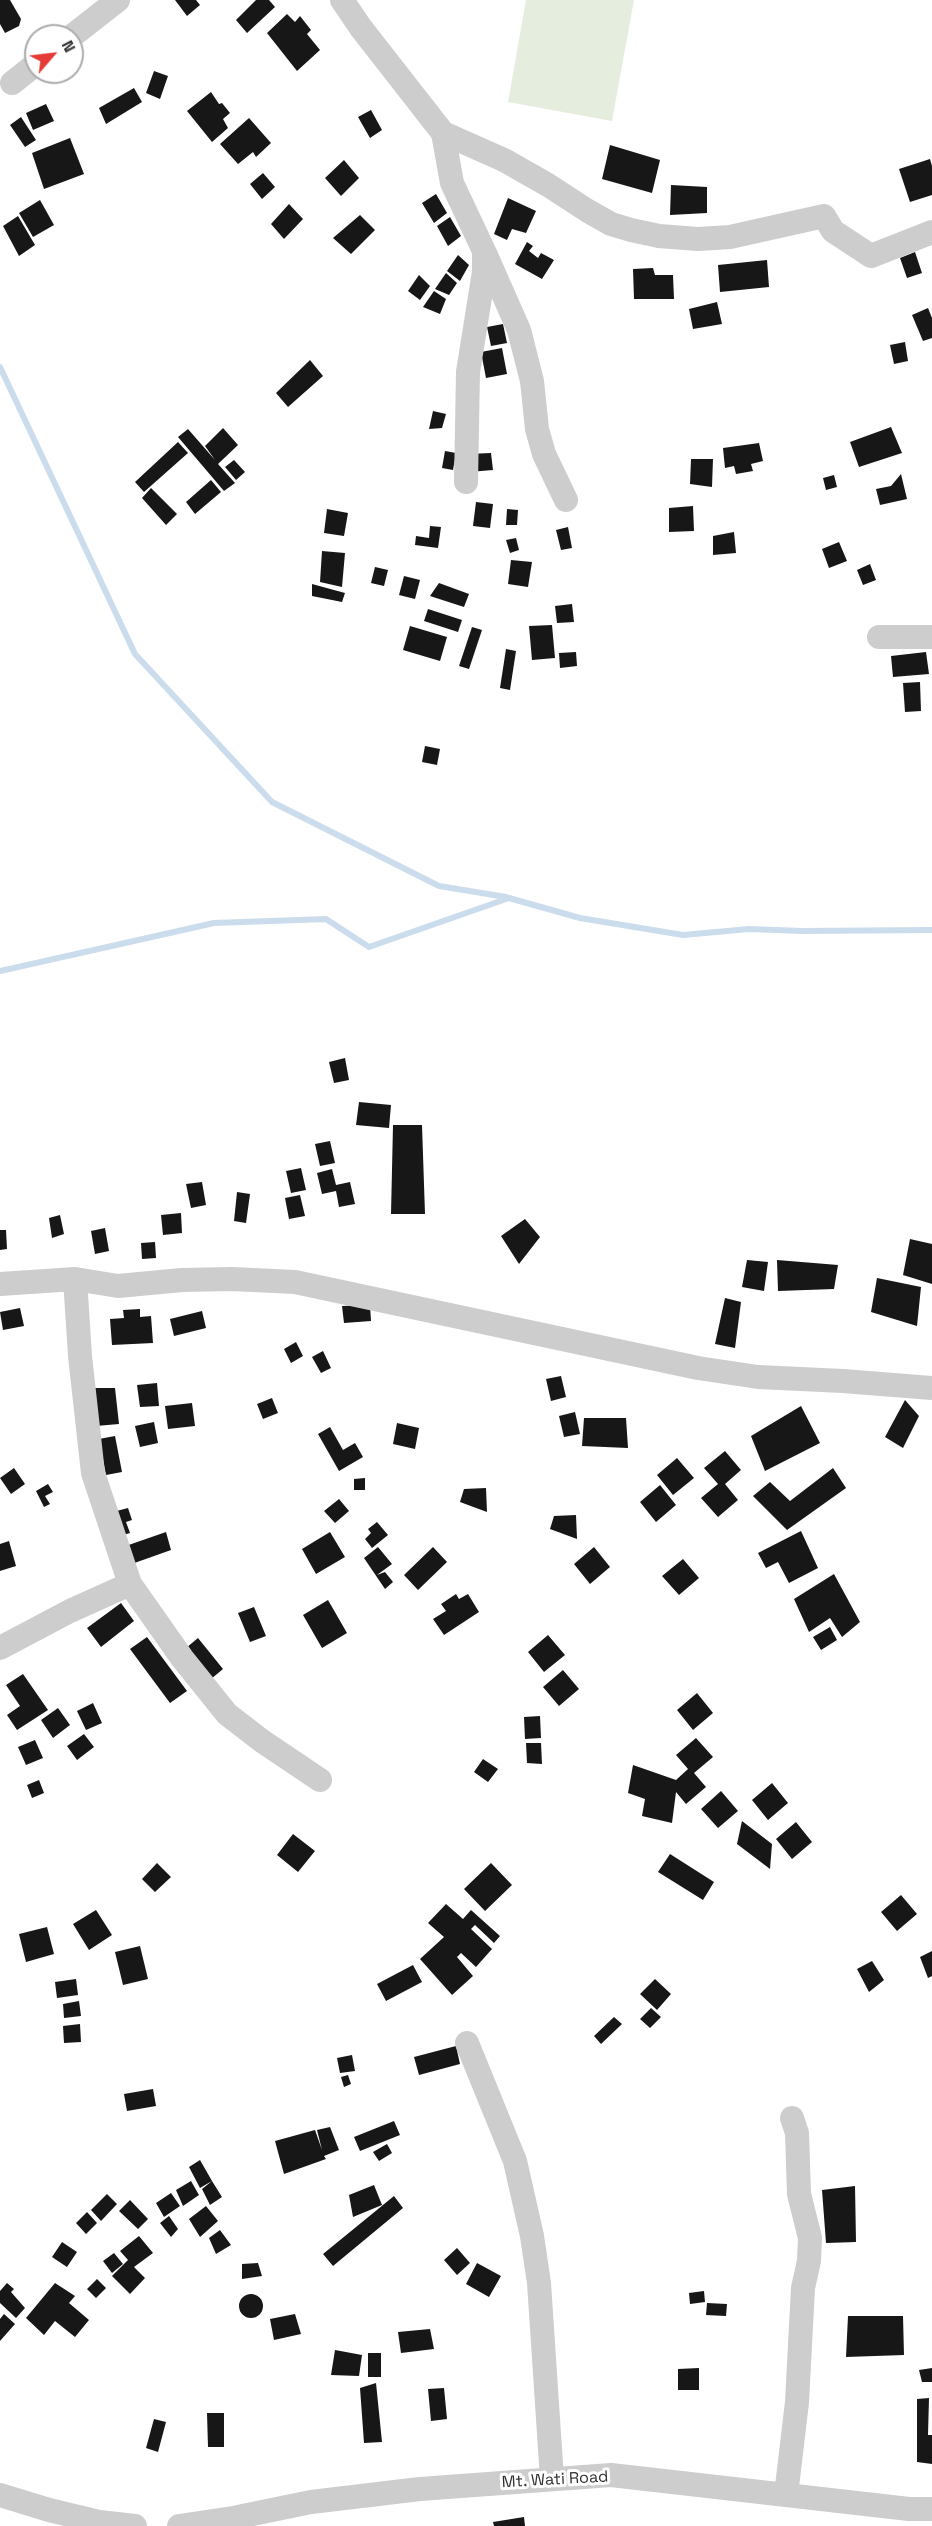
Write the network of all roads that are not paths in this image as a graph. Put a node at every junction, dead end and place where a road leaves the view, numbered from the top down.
1 (118, 0) edge
2 (342, 0) edge
3 (84, 27) edge
4 (24, 74) edge
5 (12, 84) dead end
6 (443, 133) junction
7 (932, 232) edge
8 (484, 251) junction
9 (466, 482) dead end
10 (566, 500) dead end
11 (879, 637) dead end
12 (932, 637) edge
13 (75, 1279) junction
14 (0, 1284) edge
15 (932, 1388) edge
16 (130, 1584) junction
17 (0, 1648) edge
18 (320, 1780) dead end
19 (467, 2043) dead end
20 (792, 2118) dead end
21 (552, 2479) junction
22 (0, 2495) edge
23 (786, 2495) junction
24 (917, 2515) edge
25 (135, 2526) edge
26 (179, 2526) edge

1 - 3 street
2 - 6 street
4 - 5 street
6 - 7 street
6 - 8 street
8 - 9 street
8 - 10 street
11 - 12 street
13 - 14 street
13 - 15 street
13 - 16 street
16 - 17 street
16 - 18 street
19 - 21 street
20 - 23 street
21 - 23 street, Mt. Wati Road
21 - 26 street, Mt. Wati Road
22 - 25 street
23 - 24 street, Mt. Wati Road

